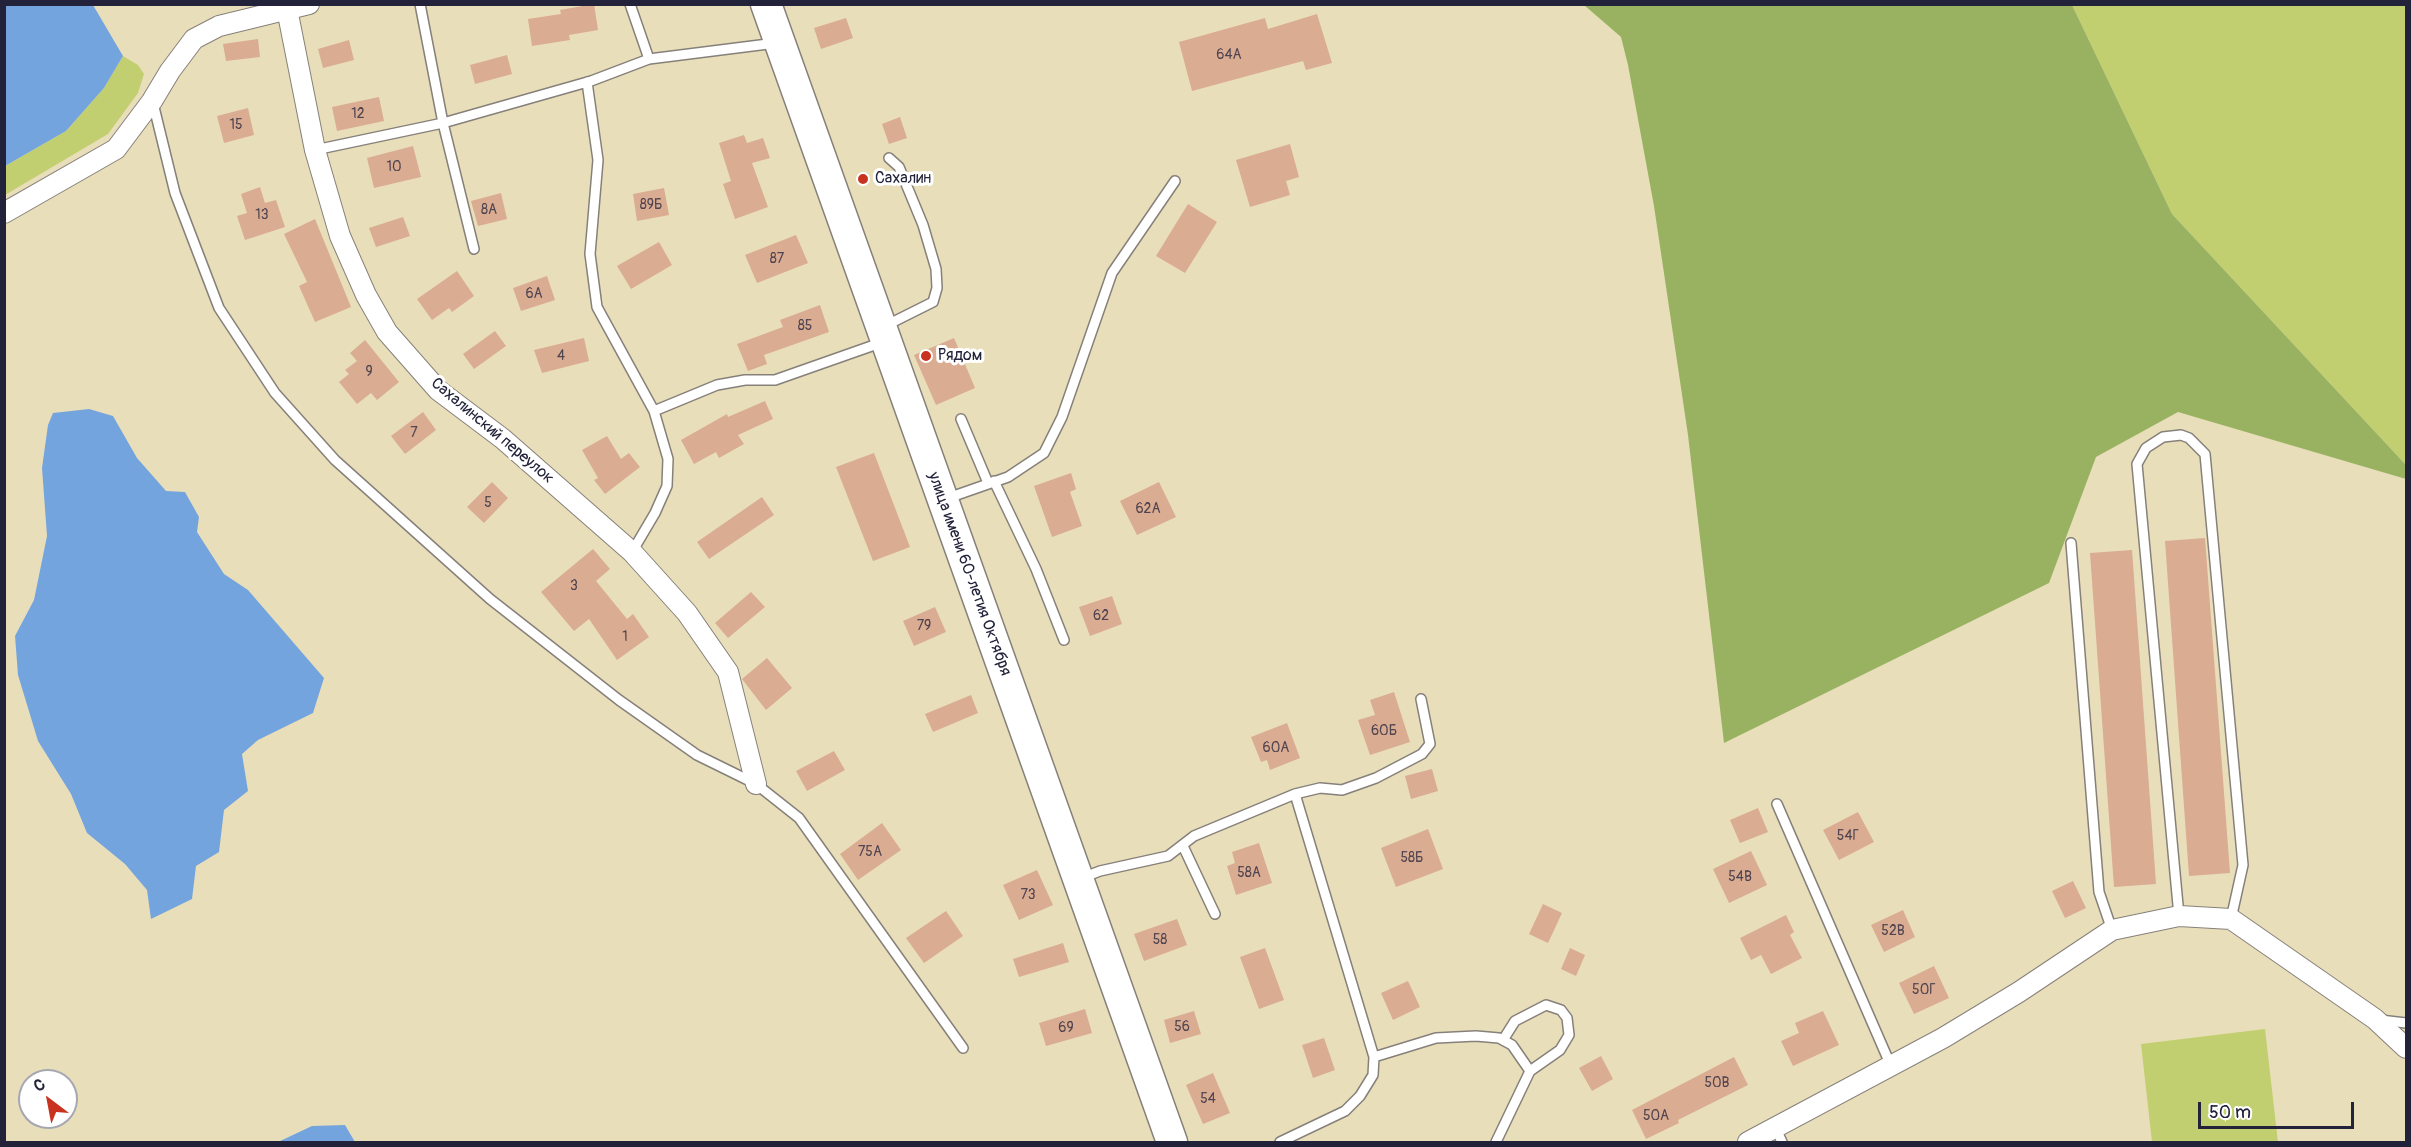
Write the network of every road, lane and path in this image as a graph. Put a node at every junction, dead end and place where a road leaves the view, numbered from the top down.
1 (309, 4) edge
2 (420, 4) edge
3 (630, 4) edge
4 (766, 4) edge
5 (287, 7) edge
6 (778, 43) junction
7 (649, 59) junction
8 (587, 82) junction
9 (152, 101) junction
10 (443, 123) junction
11 (315, 150) junction
12 (889, 158) dead end
13 (1175, 181) dead end
14 (4, 213) edge
15 (474, 249) dead end
16 (883, 335) junction
17 (654, 411) junction
18 (961, 418) dead end
19 (991, 482) junction
20 (943, 500) junction
21 (2071, 543) dead end
22 (632, 552) junction
23 (1065, 639) dead end
24 (1421, 699) dead end
25 (756, 784) junction
26 (1295, 794) junction
27 (1777, 804) dead end
28 (1183, 846) junction
29 (1078, 880) junction
30 (1215, 914) dead end
31 (2179, 916) junction
32 (2231, 919) junction
33 (2112, 930) junction
34 (2375, 1019) junction
35 (2406, 1023) edge
36 (1503, 1040) junction
37 (963, 1048) dead end
38 (2406, 1048) edge
39 (1374, 1057) junction
40 (1890, 1066) junction
41 (1530, 1071) junction
42 (1779, 1136) edge
43 (1172, 1143) edge
44 (1280, 1143) edge
45 (1496, 1143) edge
46 (1748, 1143) edge

1 - 5 street
2 - 10 lane
3 - 7 lane
4 - 6 main road, улица имени 60-летия Октября
5 - 9 street
5 - 11 street, Сахалинский переулок
6 - 7 lane
6 - 16 main road, улица имени 60-летия Октября
7 - 8 lane
8 - 10 lane
8 - 17 lane
9 - 14 street
9 - 25 lane
10 - 11 lane
10 - 15 lane
11 - 22 street, Сахалинский переулок
12 - 16 lane
13 - 19 lane
16 - 17 lane
16 - 20 main road, улица имени 60-летия Октября
17 - 22 lane
18 - 19 lane
19 - 20 lane
19 - 23 lane
20 - 29 main road, улица имени 60-летия Октября
21 - 33 lane
22 - 25 street, Сахалинский переулок
24 - 26 lane
25 - 37 lane
26 - 28 lane
26 - 39 lane
27 - 40 lane
28 - 29 lane
28 - 30 lane
29 - 43 main road, улица имени 60-летия Октября
31 - 32 street
31 - 32 lane
31 - 33 street
32 - 34 street
33 - 40 street
34 - 35 lane
34 - 38 street
36 - 39 lane
36 - 41 lane
36 - 41 lane
39 - 44 lane
40 - 42 street
41 - 45 lane
42 - 46 street

